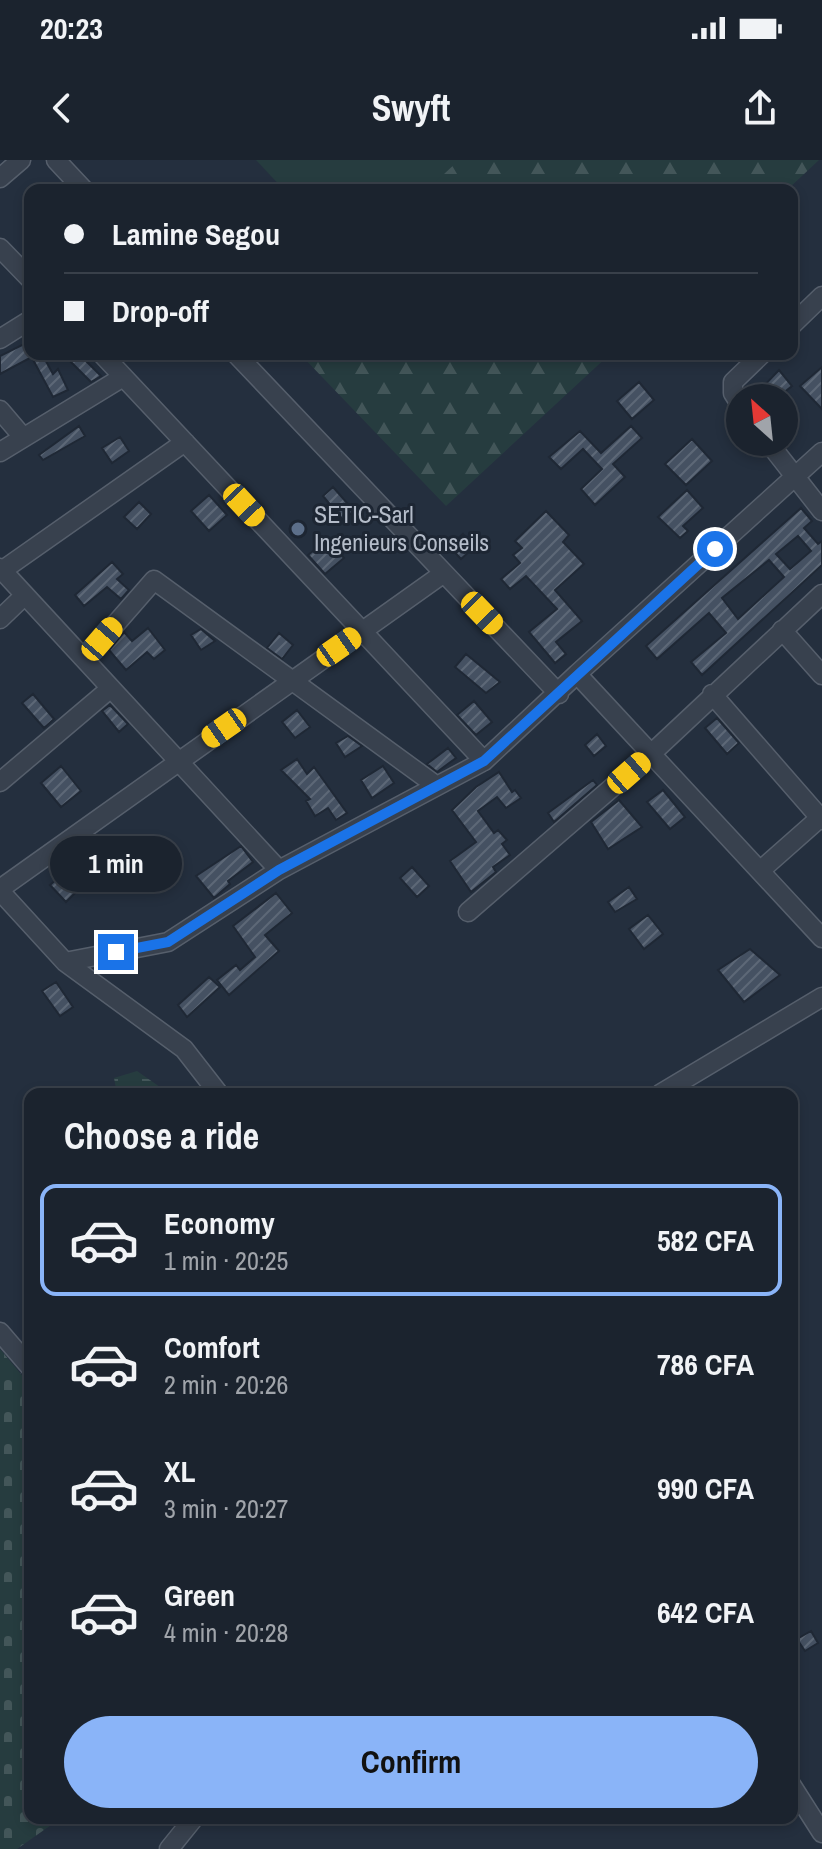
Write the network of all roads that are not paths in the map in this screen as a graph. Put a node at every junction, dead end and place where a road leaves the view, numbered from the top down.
1 (21, 160) edge
2 (56, 160) edge
3 (0, 178) edge
4 (78, 184) edge
5 (0, 248) edge
6 (24, 273) edge
7 (822, 296) edge
8 (798, 319) edge
9 (24, 324) edge
10 (0, 339) edge
11 (107, 360) edge
12 (242, 360) edge
13 (756, 360) edge
14 (123, 377) junction
15 (733, 384) edge
16 (0, 410) edge
17 (23, 437) junction
18 (185, 442) junction
19 (0, 452) edge
20 (822, 452) edge
21 (778, 456) edge
22 (794, 477) junction
23 (822, 511) edge
24 (1, 569) edge
25 (444, 573) junction
26 (822, 594) edge
27 (25, 595) junction
28 (0, 619) edge
29 (782, 630) junction
30 (362, 631) junction
31 (85, 659) junction
32 (577, 674) junction
33 (822, 675) edge
34 (294, 679) junction
35 (111, 688) junction
36 (559, 694) junction
37 (712, 694) junction
38 (652, 753) junction
39 (177, 761) junction
40 (484, 761) junction
41 (0, 782) edge
42 (434, 784) junction
43 (821, 818) edge
44 (279, 870) junction
45 (761, 870) junction
46 (3, 899) edge
47 (468, 912) dead end
48 (822, 938) edge
49 (65, 962) junction
50 (822, 997) edge
51 (214, 1088) edge
52 (670, 1088) edge
53 (0, 1332) edge
54 (24, 1360) edge
55 (798, 1795) edge
56 (189, 1824) edge
57 (822, 1833) edge
58 (169, 1849) edge

1 - 3 street
2 - 4 street
5 - 6 street
7 - 8 street
9 - 10 street
11 - 14 street
12 - 25 street
13 - 15 street
14 - 17 street
14 - 18 street
16 - 17 street
17 - 19 street
18 - 24 street
18 - 30 street
20 - 22 street
21 - 22 street
22 - 23 street
22 - 32 street
24 - 27 street
25 - 30 street
25 - 36 street
26 - 29 street
27 - 28 street
27 - 31 street
29 - 33 street
29 - 37 street
30 - 34 street
30 - 40 street
31 - 34 street
31 - 35 street
32 - 36 street
32 - 38 street
34 - 39 street
34 - 42 street
35 - 39 street
35 - 41 street
36 - 40 street
37 - 38 street
37 - 43 street
38 - 45 street
38 - 47 street
39 - 44 street
39 - 46 street
40 - 42 street
42 - 44 street
43 - 45 street
44 - 49 street
45 - 48 street
46 - 49 street
49 - 51 street
50 - 52 street
53 - 54 street
55 - 57 street
56 - 58 street

